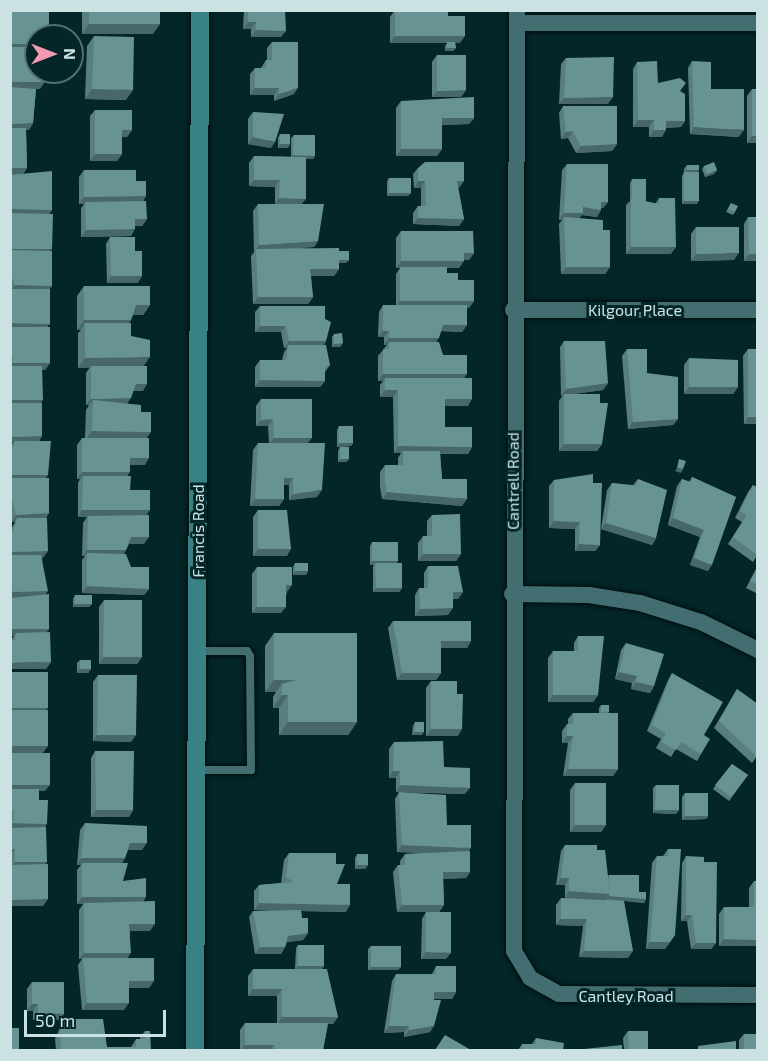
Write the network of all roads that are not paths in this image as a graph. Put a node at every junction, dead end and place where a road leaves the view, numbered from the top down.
1 (200, 10) edge
2 (517, 17) edge
3 (758, 23) edge
4 (513, 310) junction
5 (758, 310) edge
6 (512, 594) junction
7 (758, 650) edge
8 (197, 651) junction
9 (196, 770) junction
10 (514, 951) joint
11 (758, 995) edge
12 (195, 1050) edge

1 - 8 street, Francis Road
2 - 3 street
2 - 4 street, Cantrell Road
4 - 5 street, Kilgour Place
4 - 6 street, Cantrell Road
6 - 7 street
6 - 10 street, Cantrell Road
8 - 9 street, Francis Road
8 - 9 lane
9 - 12 street, Francis Road
10 - 11 street, Cantley Road

